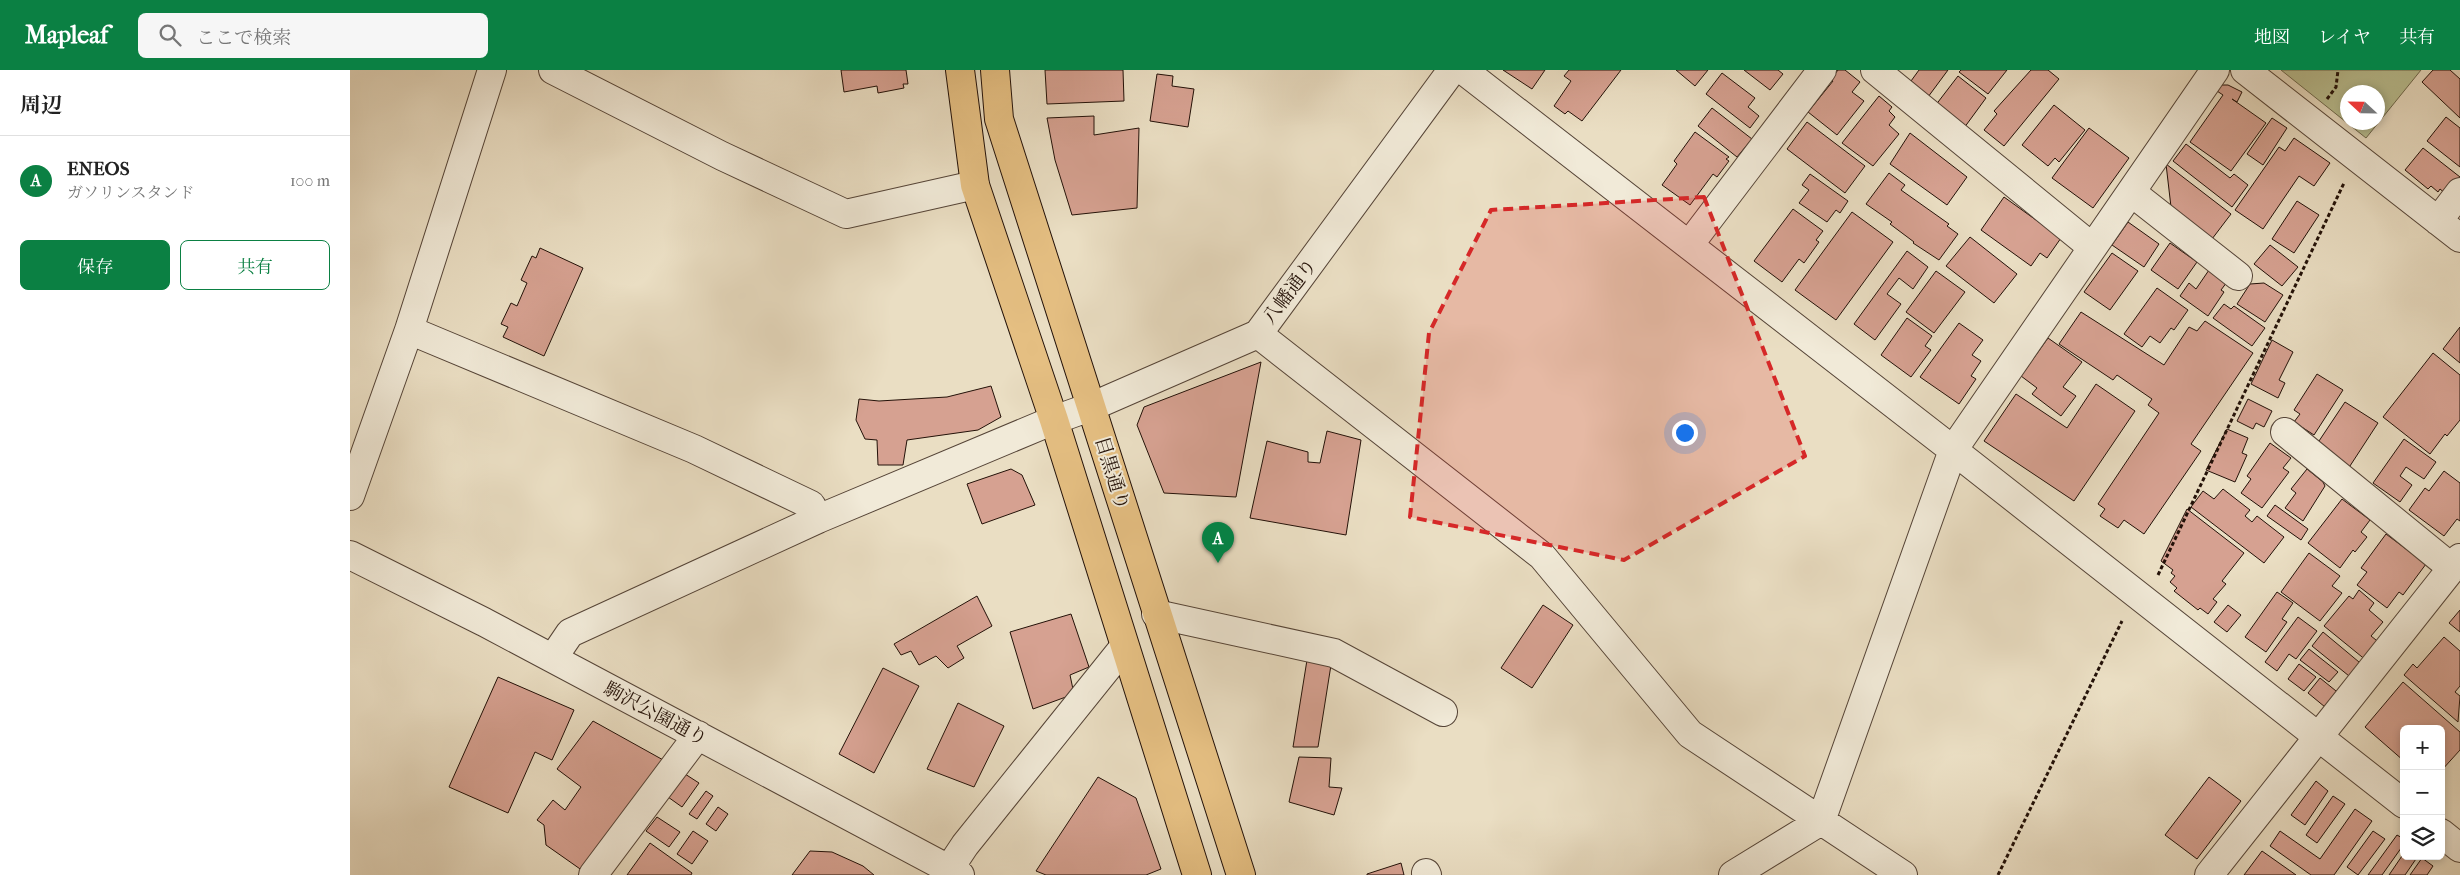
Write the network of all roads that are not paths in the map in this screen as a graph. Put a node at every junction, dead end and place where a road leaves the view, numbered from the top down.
1 (492, 70) edge
2 (554, 70) edge
3 (960, 70) edge
4 (995, 70) edge
5 (1452, 70) edge
6 (1463, 70) edge
7 (1822, 70) edge
8 (1875, 70) edge
9 (2216, 70) edge
10 (2245, 70) edge
11 (974, 185) junction
12 (2131, 192) junction
13 (2460, 192) edge
14 (2438, 221) junction
15 (2460, 238) edge
16 (1689, 245) junction
17 (2092, 247) junction
18 (2238, 276) dead end
19 (409, 330) junction
20 (1258, 334) junction
21 (1093, 406) junction
22 (1054, 420) junction
23 (2285, 432) dead end
24 (1953, 450) junction
25 (350, 496) edge
26 (818, 519) junction
27 (350, 555) edge
28 (2456, 563) edge
29 (1156, 614) junction
30 (1124, 647) junction
31 (552, 658) junction
32 (1442, 712) dead end
33 (698, 735) junction
34 (2318, 737) junction
35 (2400, 801) edge
36 (1821, 821) junction
37 (2445, 836) edge
38 (2460, 848) edge
39 (951, 873) edge
40 (593, 875) edge
41 (1197, 875) edge
42 (1241, 875) edge
43 (1733, 875) edge
44 (1903, 875) edge
45 (2209, 875) edge

1 - 19 street
2 - 11 street
3 - 11 main road
4 - 21 main road, 目黒通り
5 - 20 street, 八幡通り
6 - 16 street
7 - 16 street
8 - 17 street
9 - 12 street
10 - 14 street
11 - 22 main road
12 - 17 street
12 - 18 street
13 - 14 street
14 - 15 street
16 - 24 street
17 - 24 street
19 - 25 street
19 - 26 street
20 - 21 street, 八幡通り
20 - 36 street
21 - 22 street, 八幡通り
21 - 29 main road, 目黒通り
22 - 26 street, 八幡通り
22 - 30 main road
23 - 28 street
24 - 34 street
24 - 36 street
26 - 31 street, 八幡通り
27 - 31 street, 駒沢公園通り
28 - 34 street
29 - 32 street
29 - 42 main road, 目黒通り
30 - 39 street
30 - 41 main road
31 - 33 street, 駒沢公園通り
33 - 39 street, 駒沢公園通り
33 - 40 street
34 - 35 street
34 - 45 street
36 - 43 street
36 - 44 street
37 - 38 street

